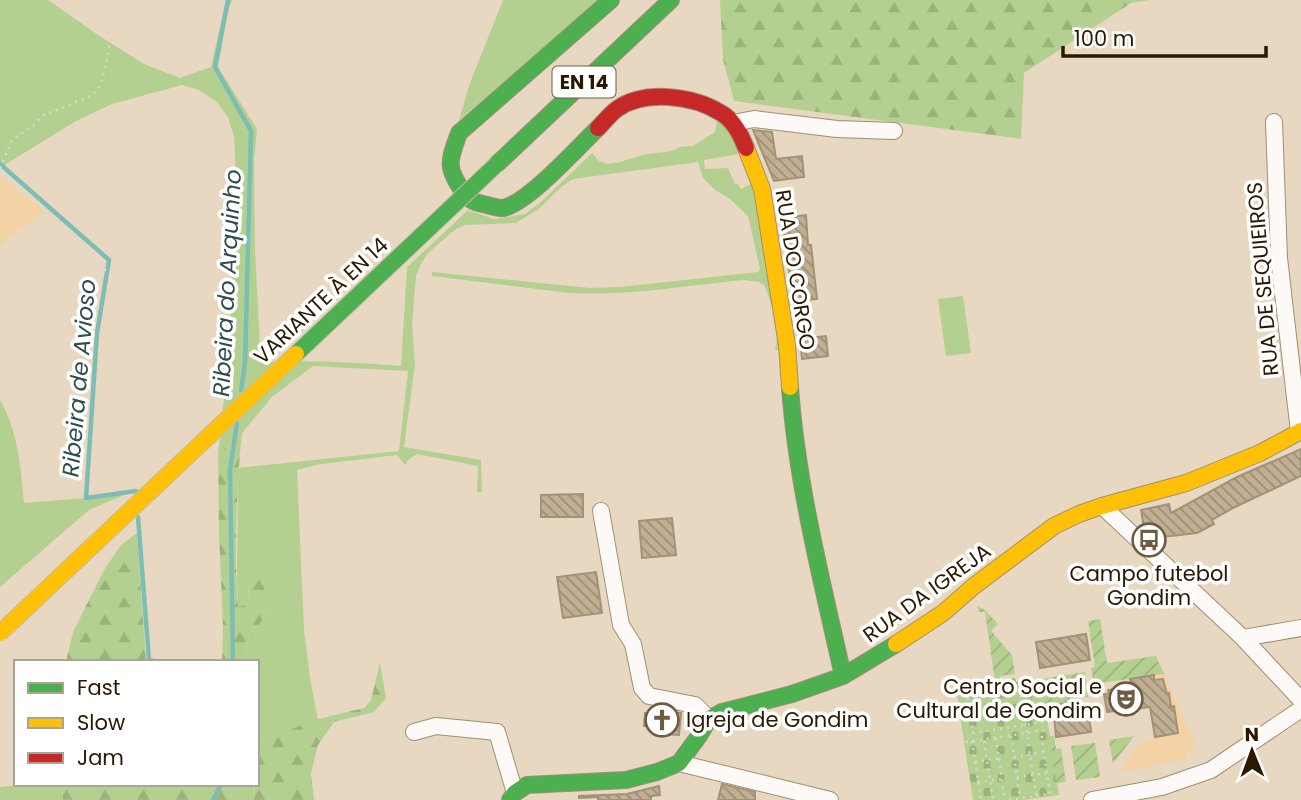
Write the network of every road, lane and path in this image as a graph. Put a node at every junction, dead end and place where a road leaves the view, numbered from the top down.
1 (75, 0) edge
2 (611, 0) edge
3 (671, 0) edge
4 (1274, 122) dead end
5 (733, 123) junction
6 (894, 131) dead end
7 (0, 169) edge
8 (107, 271) dead end
9 (1300, 432) edge
10 (1102, 506) junction
11 (601, 510) dead end
12 (1301, 628) edge
13 (0, 633) edge
14 (1243, 638) junction
15 (843, 676) junction
16 (1019, 682) dead end
17 (1020, 690) junction
18 (1301, 700) edge
19 (1023, 707) junction
20 (1301, 709) edge
21 (970, 715) junction
22 (709, 719) junction
23 (1025, 725) junction
24 (1046, 730) dead end
25 (1041, 731) junction
26 (414, 732) dead end
27 (1026, 733) junction
28 (1011, 736) junction
29 (996, 738) junction
30 (984, 740) junction
31 (972, 741) junction
32 (966, 742) dead end
33 (1044, 752) junction
34 (1030, 754) junction
35 (1014, 757) junction
36 (999, 758) junction
37 (987, 760) junction
38 (975, 762) junction
39 (679, 763) junction
40 (1047, 773) junction
41 (1032, 775) junction
42 (1017, 777) junction
43 (1002, 779) junction
44 (990, 781) junction
45 (978, 782) junction
46 (512, 796) edge
47 (1036, 798) edge
48 (1020, 799) edge
49 (830, 800) edge
50 (981, 800) edge
51 (993, 800) edge
52 (1007, 800) edge
53 (1092, 800) edge

1 - 7 path
2 - 5 street
3 - 13 street, VARIANTE À EN 14 / EN 14, bridge
4 - 9 street, RUA DE SEQUIEIROS
5 - 6 street
5 - 15 street, RUA DO CORGO
7 - 8 path
9 - 10 street, RUA DA IGREJA
10 - 14 street
10 - 15 street, RUA DA IGREJA
11 - 22 street
12 - 14 street
14 - 18 street
15 - 22 street, RUA DA IGREJA
16 - 17 path
17 - 19 path
17 - 21 path
17 - 23 path
19 - 21 path
19 - 23 path
20 - 53 street
21 - 23 path
22 - 39 street
23 - 27 path
24 - 25 path
25 - 27 path
25 - 33 path
26 - 46 street
27 - 28 path
27 - 34 path
28 - 29 path
28 - 35 path
29 - 30 path
29 - 36 path
30 - 31 path
30 - 37 path
31 - 32 path
31 - 38 path
33 - 34 path
33 - 40 path
34 - 35 path
34 - 41 path
35 - 42 path
36 - 37 path
36 - 43 path
37 - 38 path
37 - 44 path
38 - 45 path
39 - 46 street
39 - 49 street
40 - 41 path
40 - 47 path
41 - 42 path
41 - 47 path
42 - 48 path
43 - 44 path
43 - 52 path
44 - 45 path
44 - 51 path
45 - 50 path
47 - 48 path
48 - 52 path

